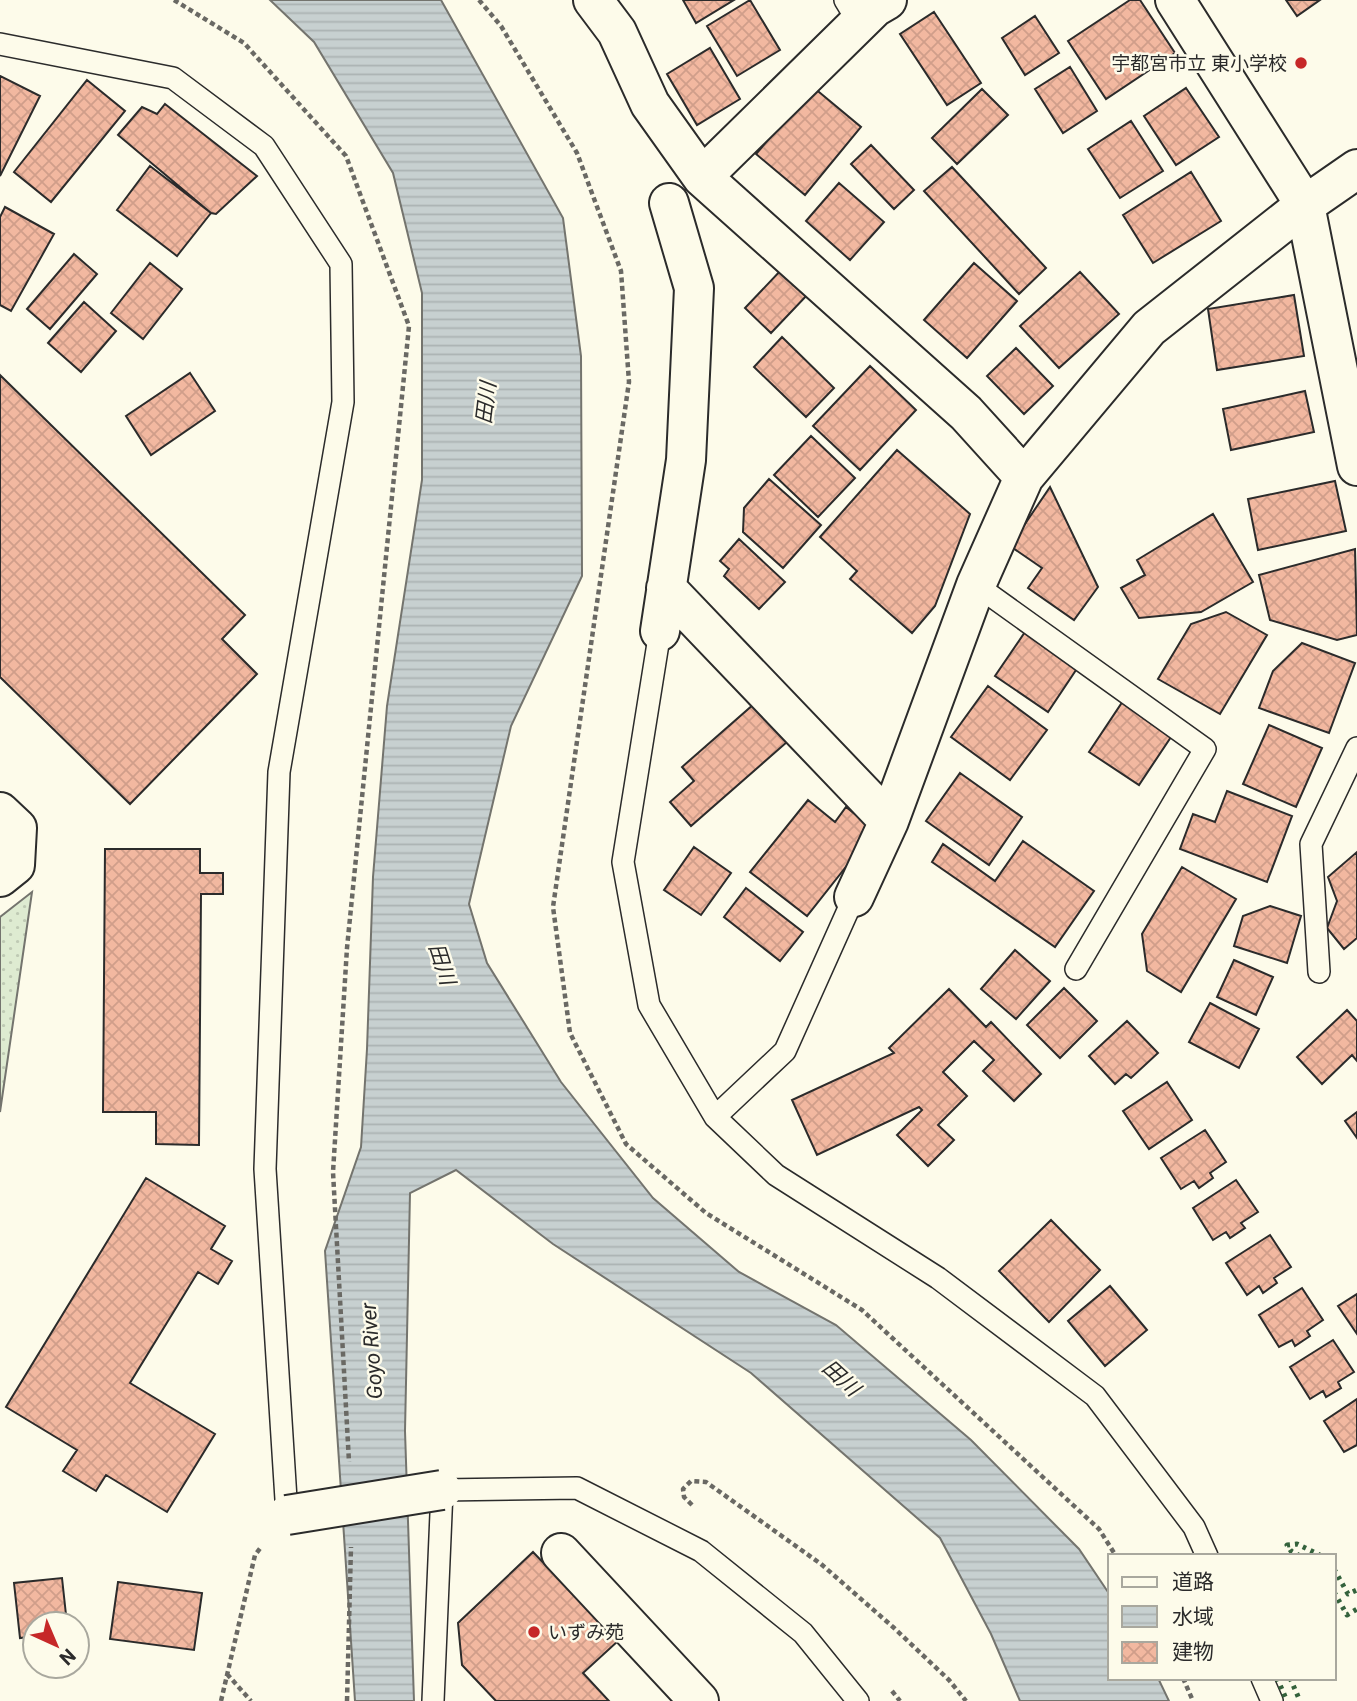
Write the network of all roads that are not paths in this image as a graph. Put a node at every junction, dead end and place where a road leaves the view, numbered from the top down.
1 (593, 0) edge
2 (1175, 0) edge
3 (864, 8) edge
4 (0, 44) edge
5 (1357, 169) edge
6 (702, 177) junction
7 (669, 203) dead end
8 (1305, 205) junction
9 (1357, 466) edge
10 (1024, 477) junction
11 (976, 585) junction
12 (666, 588) junction
13 (660, 631) joint
14 (1357, 748) edge
15 (0, 811) edge
16 (889, 821) junction
17 (0, 877) edge
18 (854, 897) joint
19 (1076, 969) dead end
20 (1319, 972) dead end
21 (715, 1117) junction
22 (442, 1490) junction
23 (287, 1515) joint
24 (561, 1553) dead end
25 (1206, 1554) edge
26 (1263, 1680) edge
27 (433, 1701) edge
28 (699, 1701) edge
29 (858, 1701) edge
30 (1272, 1701) edge

1 - 6 street
2 - 8 street
3 - 6 street
4 - 23 lane
5 - 8 street
6 - 10 street
7 - 12 street
8 - 9 street
8 - 10 street
10 - 11 street
11 - 16 street
11 - 19 lane
12 - 13 street
12 - 16 street
13 - 21 lane
14 - 20 lane
15 - 17 street
16 - 18 street
18 - 21 lane
21 - 25 lane
22 - 23 street, bridge
22 - 27 lane
22 - 29 lane
24 - 28 street
26 - 30 lane

